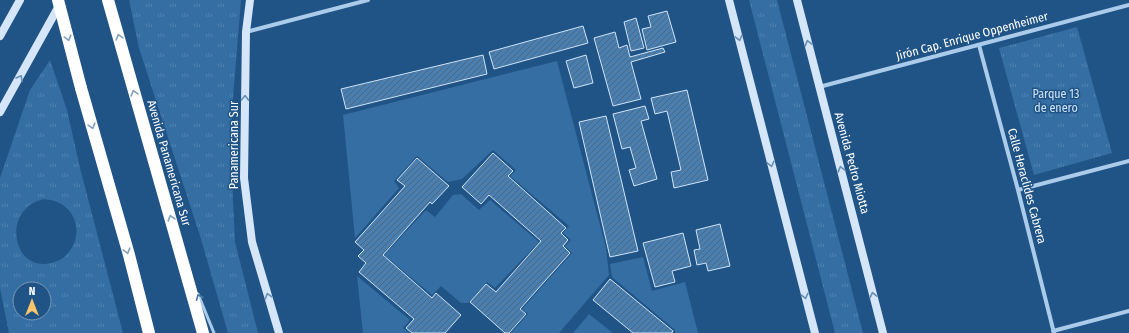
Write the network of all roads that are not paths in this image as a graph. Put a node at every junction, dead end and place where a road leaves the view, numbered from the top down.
1 (20, 0) edge
2 (58, 0) edge
3 (63, 0) edge
4 (108, 0) edge
5 (250, 0) edge
6 (368, 0) edge
7 (729, 0) edge
8 (797, 0) edge
9 (1129, 4) edge
10 (3, 28) edge
11 (246, 32) junction
12 (0, 36) edge
13 (979, 45) junction
14 (819, 87) junction
15 (0, 112) edge
16 (1129, 161) edge
17 (1018, 190) junction
18 (181, 255) junction
19 (193, 284) dead end
20 (196, 291) dead end
21 (1129, 312) edge
22 (147, 330) edge
23 (1054, 332) edge
24 (203, 333) edge
25 (214, 333) edge
26 (279, 333) edge
27 (814, 333) edge
28 (883, 333) edge

1 - 10 main road
2 -> 22 highway, bridge
15 -> 3 main road
18 -> 4 highway, Avenida Panamericana Sur
5 - 11 main road, Panamericana Sur
6 - 11 street
7 -> 27 main road
14 -> 8 main road, Avenida Pedro Miotta
9 - 13 street, Jirón Cap. Enrique Oppenheimer
10 - 12 main road
26 -> 11 main road, Panamericana Sur
13 - 14 street, Jirón Cap. Enrique Oppenheimer
13 - 17 street, Calle Heraclides Cabrera
28 -> 14 main road, Avenida Pedro Miotta
16 - 17 street
17 - 23 street, Calle Heraclides Cabrera
18 - 19 lane
18 - 24 highway, Avenida Panamericana Sur
25 -> 20 lane
21 - 23 street

